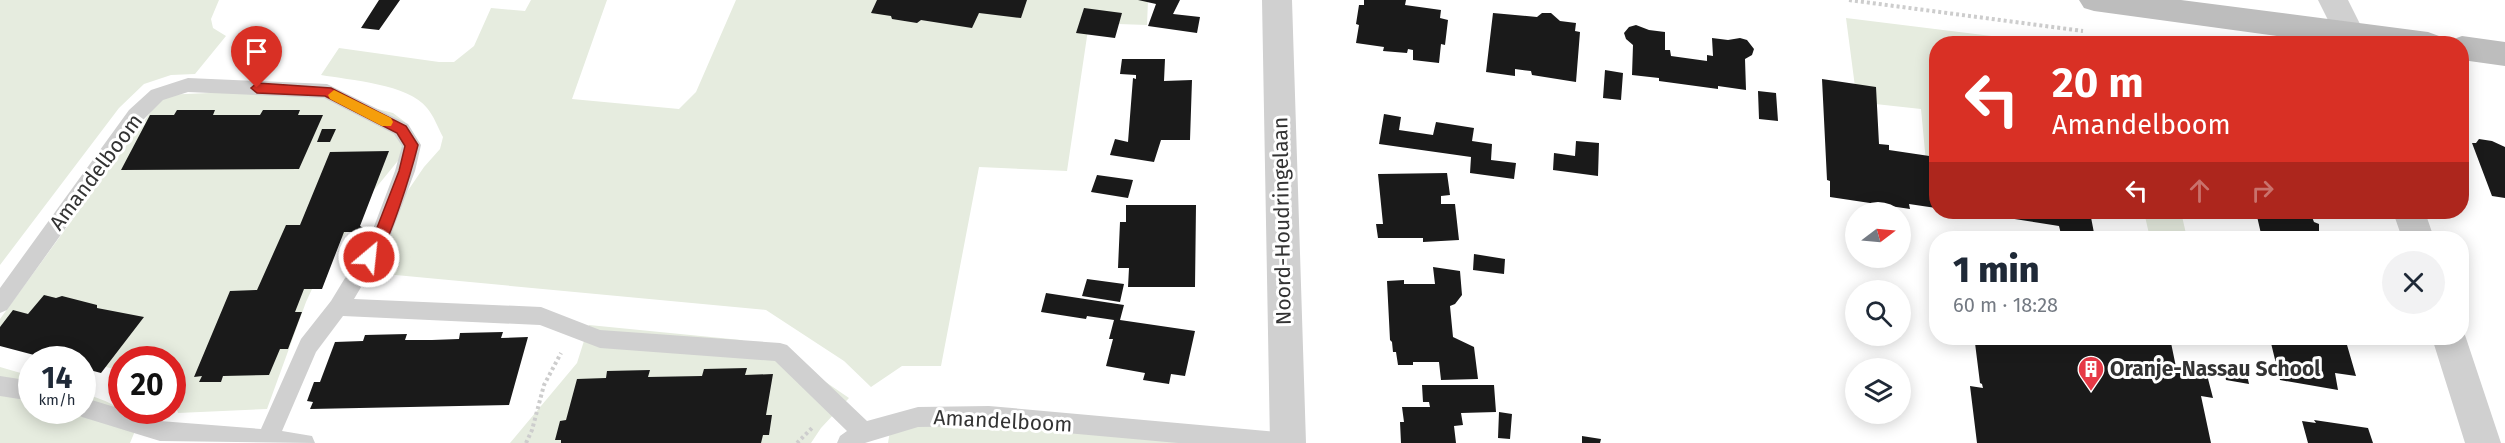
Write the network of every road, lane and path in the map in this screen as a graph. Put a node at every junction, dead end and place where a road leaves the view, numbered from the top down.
1 (1277, 0) edge
2 (1849, 0) edge
3 (2094, 0) edge
4 (2333, 0) edge
5 (2086, 31) dead end
6 (2334, 36) edge
7 (2352, 36) edge
8 (2469, 49) edge
9 (2505, 54) edge
10 (0, 304) edge
11 (338, 307) junction
12 (576, 330) junction
13 (2451, 345) edge
14 (0, 386) edge
15 (18, 389) edge
16 (96, 413) edge
17 (157, 437) edge
18 (858, 439) edge
19 (267, 440) junction
20 (304, 443) edge
21 (525, 443) edge
22 (1288, 443) edge
23 (2483, 443) edge

1 - 22 street, Noord-Houdringelaan
2 - 5 path
3 - 6 main road
4 - 7 street
8 - 9 main road
10 - 11 lane, Amandelboom
11 - 12 lane
11 - 19 lane, Amandelboom
12 - 18 lane
12 - 21 path
13 - 23 street
14 - 15 lane
16 - 17 lane
17 - 19 lane
18 - 22 lane, Amandelboom
19 - 20 lane

